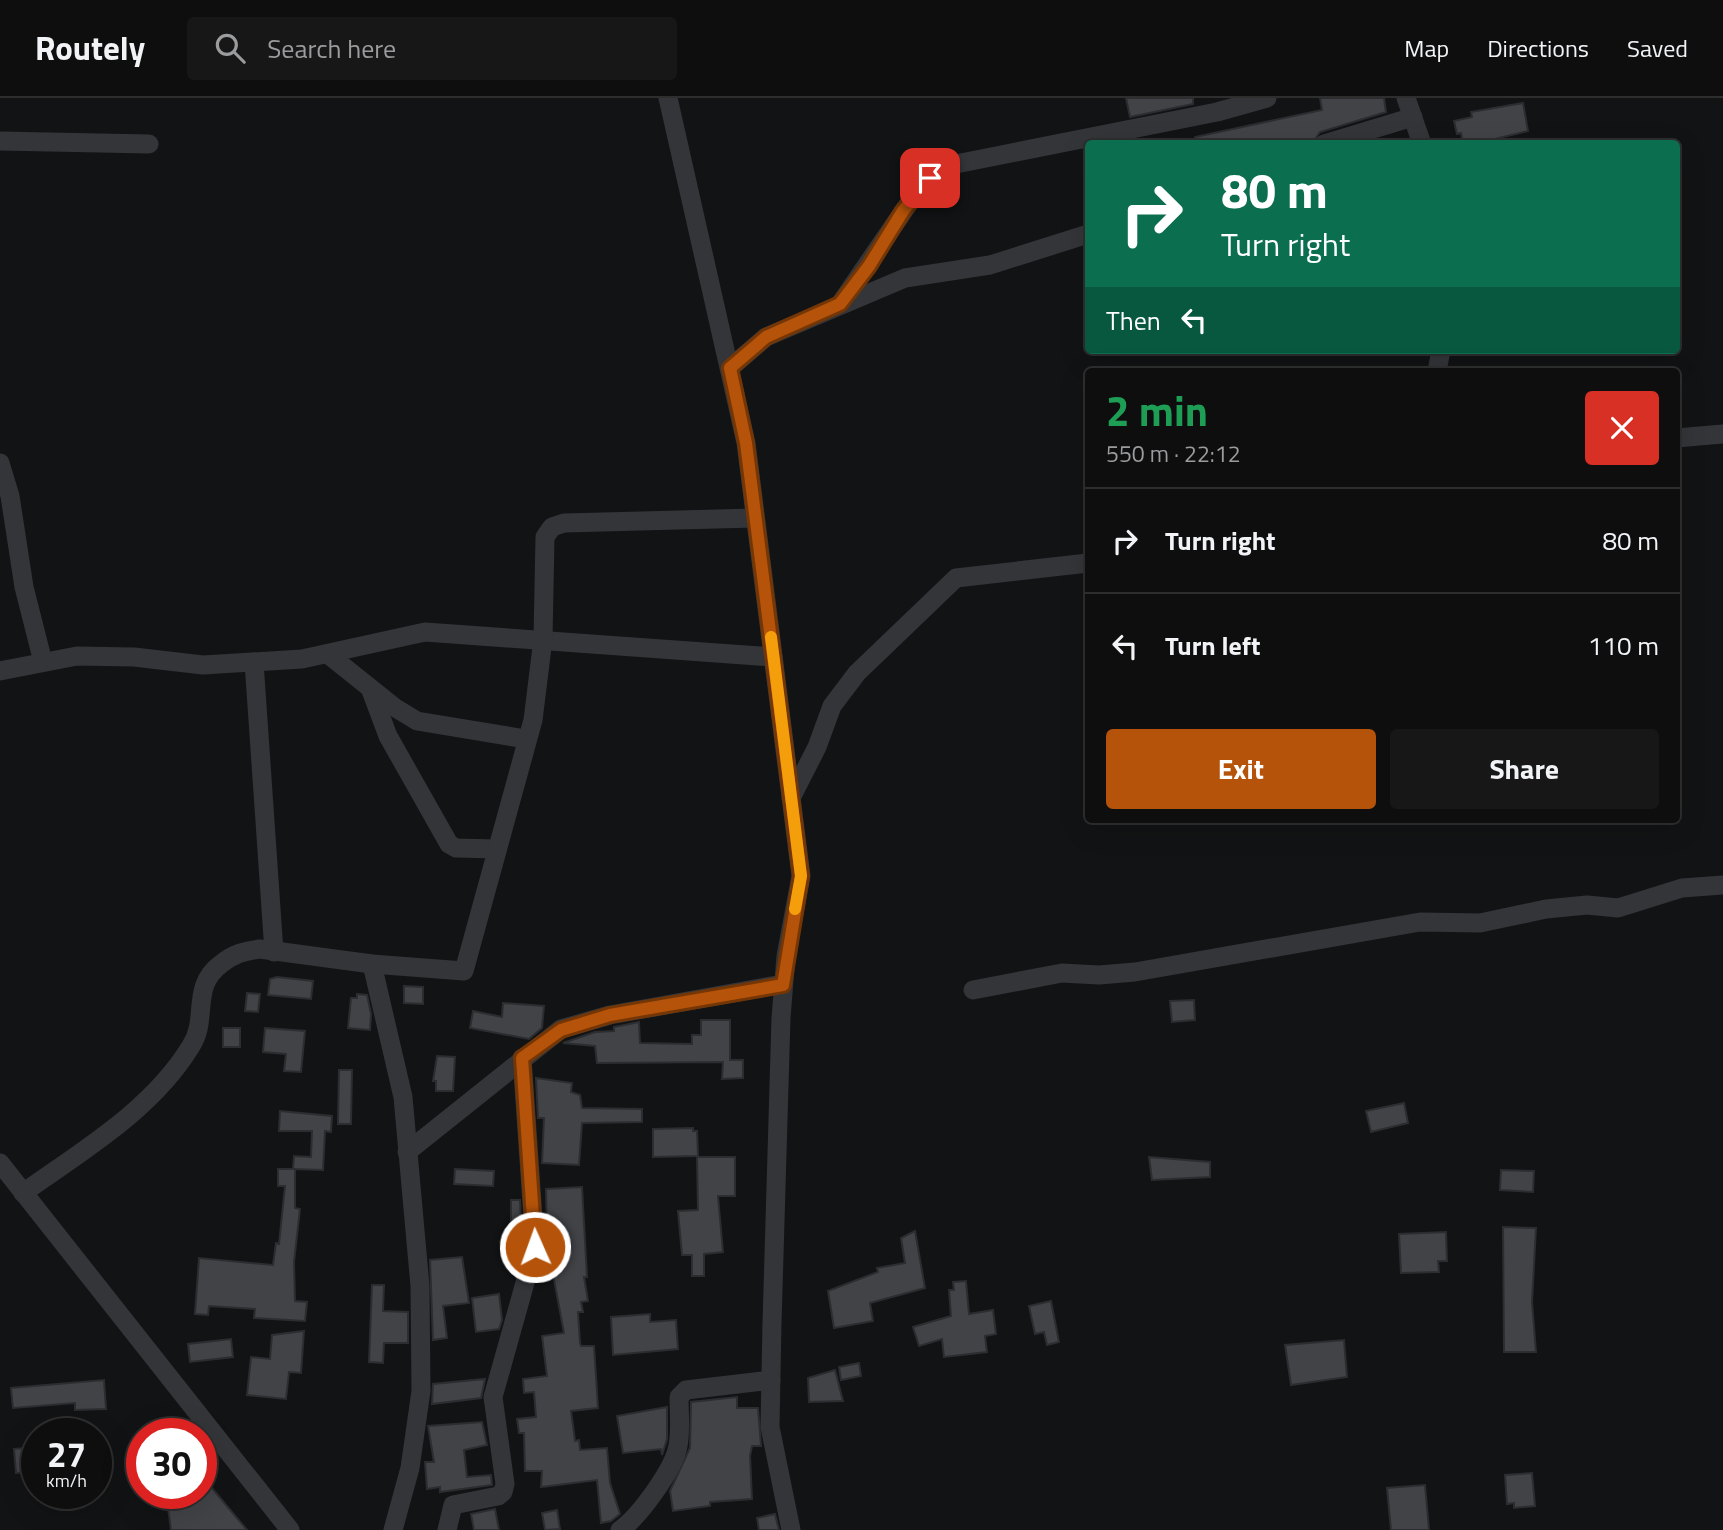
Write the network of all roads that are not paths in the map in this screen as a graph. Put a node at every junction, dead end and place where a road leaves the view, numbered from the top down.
1 (668, 98) edge
2 (1267, 98) edge
3 (1406, 98) edge
4 (1413, 117) junction
5 (1337, 140) edge
6 (1421, 140) edge
7 (0, 141) edge
8 (149, 144) dead end
9 (1085, 235) edge
10 (840, 304) junction
11 (730, 368) junction
12 (1723, 434) edge
13 (1680, 438) edge
14 (0, 463) edge
15 (755, 518) junction
16 (1085, 563) edge
17 (543, 639) junction
18 (329, 655) junction
19 (773, 657) junction
20 (43, 662) junction
21 (254, 662) junction
22 (0, 671) edge
23 (370, 688) junction
24 (527, 739) junction
25 (791, 798) junction
26 (497, 849) junction
27 (1723, 884) edge
28 (275, 951) junction
29 (372, 964) junction
30 (783, 985) junction
31 (973, 990) dead end
32 (522, 1058) junction
33 (407, 1152) junction
34 (0, 1163) edge
35 (23, 1193) junction
36 (771, 1380) junction
37 (290, 1530) edge
38 (393, 1530) edge
39 (447, 1530) edge
40 (620, 1530) edge
41 (791, 1530) edge

1 - 11 street
2 - 10 street
3 - 4 street
4 - 5 street
4 - 6 street
7 - 8 street
9 - 10 street
10 - 11 street
11 - 15 street
12 - 13 street
14 - 20 street
15 - 17 street
15 - 19 street
16 - 25 street
17 - 18 street
17 - 19 street
17 - 24 street
18 - 21 street
18 - 23 street
19 - 25 street
20 - 21 street
20 - 22 street
21 - 28 street
23 - 24 street
23 - 26 street
24 - 26 street
25 - 30 street
26 - 29 street
27 - 31 street
28 - 29 street
28 - 35 street
29 - 33 street
30 - 32 street
30 - 36 street
32 - 33 street
32 - 39 street
33 - 38 street
34 - 35 street
35 - 37 street
36 - 40 street
36 - 41 street

